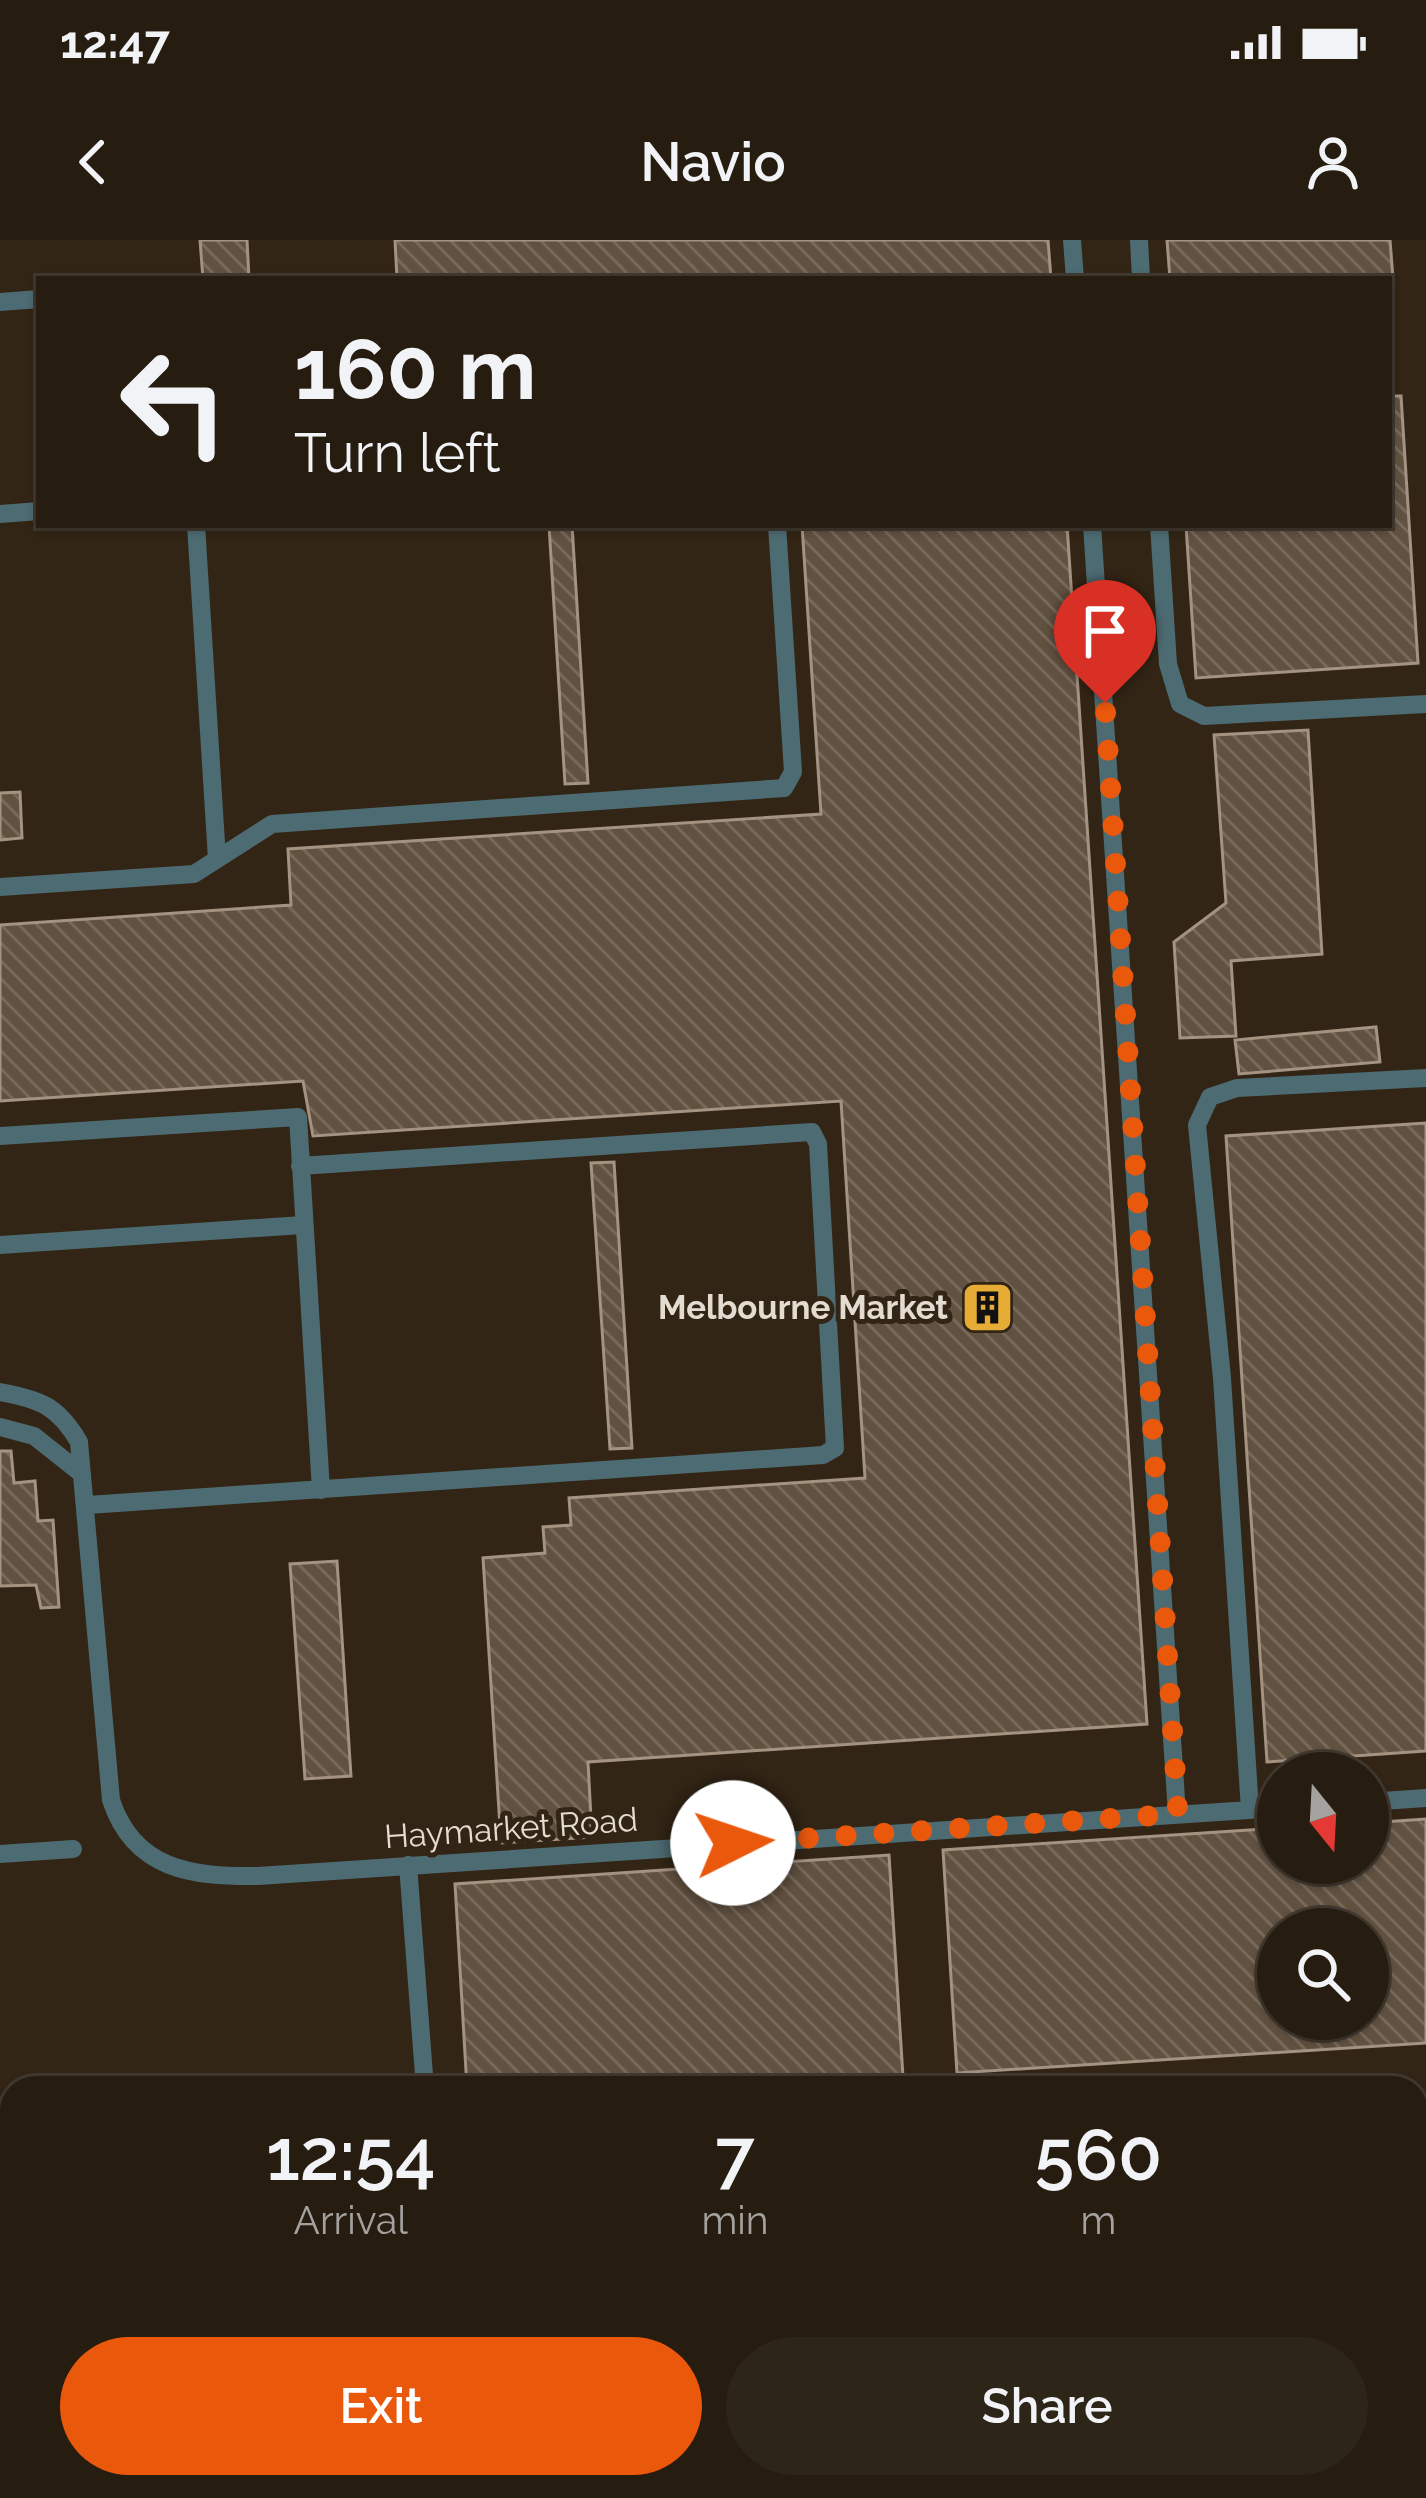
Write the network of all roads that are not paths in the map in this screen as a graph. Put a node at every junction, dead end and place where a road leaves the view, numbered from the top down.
1 (1072, 240) edge
2 (1139, 240) edge
3 (1075, 276) edge
4 (1142, 276) edge
5 (36, 299) edge
6 (0, 302) edge
7 (36, 511) edge
8 (0, 514) edge
9 (196, 528) edge
10 (777, 528) edge
11 (1092, 528) edge
12 (1159, 528) edge
13 (1426, 704) edge
14 (218, 859) junction
15 (0, 886) edge
16 (1426, 1078) edge
17 (0, 1136) edge
18 (299, 1166) junction
19 (303, 1225) junction
20 (0, 1245) edge
21 (0, 1392) edge
22 (0, 1427) edge
23 (82, 1474) junction
24 (321, 1490) junction
25 (88, 1505) junction
26 (1426, 1798) edge
27 (1389, 1801) edge
28 (1250, 1810) junction
29 (1257, 1810) edge
30 (1178, 1814) junction
31 (73, 1849) dead end
32 (0, 1854) edge
33 (408, 1865) junction
34 (424, 2076) edge

1 - 3 lane
2 - 4 lane
5 - 6 lane
7 - 8 lane
9 - 14 lane
10 - 14 lane
11 - 30 lane
12 - 13 lane
14 - 15 lane
16 - 28 lane
17 - 18 lane
18 - 19 lane
18 - 24 lane
19 - 20 lane
19 - 24 lane
21 - 23 lane, Haymarket Road
22 - 23 lane
23 - 25 lane, Haymarket Road
24 - 25 lane
25 - 33 lane, Haymarket Road
26 - 27 lane
28 - 29 lane, Haymarket Road
28 - 30 lane, Haymarket Road
30 - 33 lane, Haymarket Road
31 - 32 lane
33 - 34 lane

